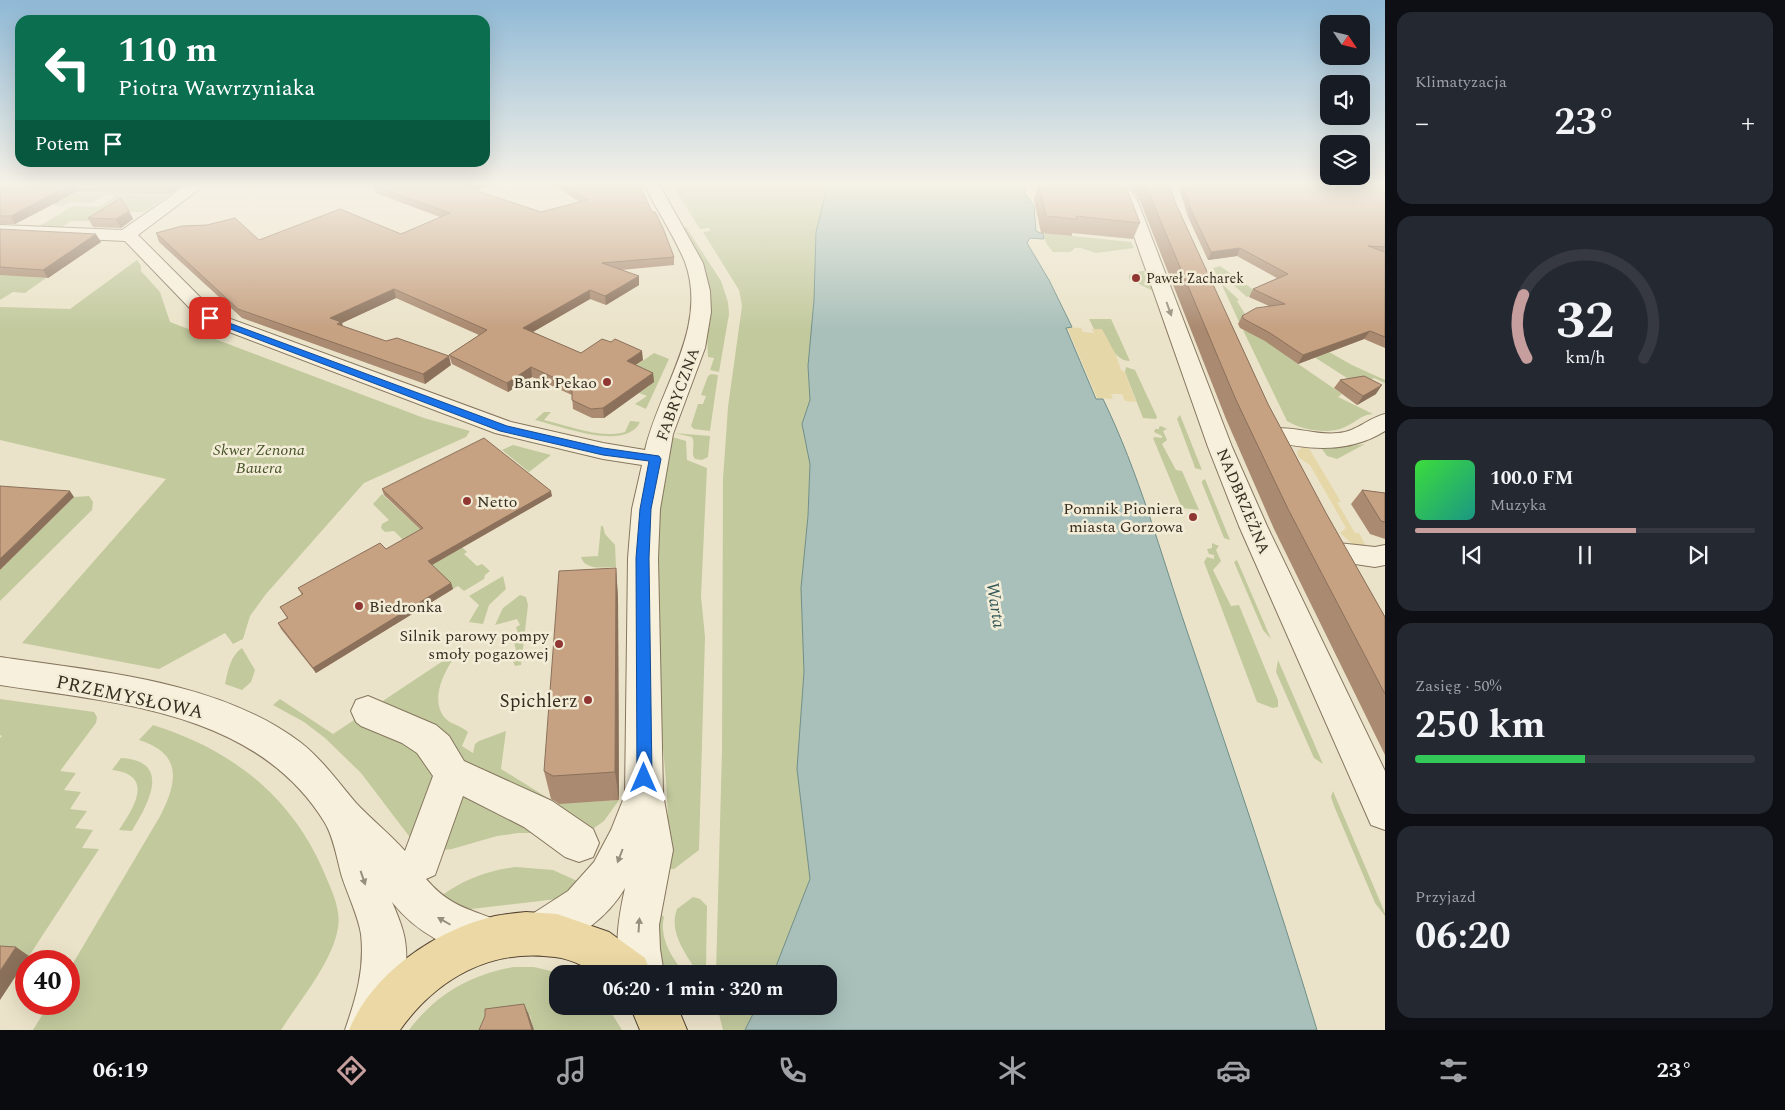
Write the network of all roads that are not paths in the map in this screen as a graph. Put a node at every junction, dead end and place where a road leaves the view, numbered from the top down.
1 (43, 232) edge
2 (131, 232) edge
3 (677, 232) edge
4 (1142, 232) edge
5 (125, 236) junction
6 (1385, 421) edge
7 (1288, 458) edge
8 (655, 459) junction
9 (1385, 555) edge
10 (1353, 580) edge
11 (0, 671) edge
12 (368, 711) dead end
13 (452, 776) junction
14 (644, 794) junction
15 (1385, 812) edge
16 (342, 816) junction
17 (579, 843) dead end
18 (421, 861) dead end
19 (541, 932) junction
20 (489, 938) junction
21 (619, 965) edge
22 (641, 965) edge
23 (656, 1015) edge
24 (370, 1030) edge
25 (664, 1030) edge

1 - 5 street
2 - 5 street
3 - 8 street, FABRYCZNA
4 -> 15 street, NADBRZEŻNA
5 - 8 street
6 - 7 street
8 - 14 street, FABRYCZNA
9 - 10 street
11 - 16 street, PRZEMYSŁOWA
12 - 13 street
13 - 17 street
13 - 18 street
14 -> 19 street, FABRYCZNA
22 -> 14 street, FABRYCZNA
20 -> 16 street, PRZEMYSŁOWA
16 -> 24 street, PRZEMYSŁOWA
19 - 20 main road
19 - 21 main road
20 - 24 main road
23 - 25 main road

